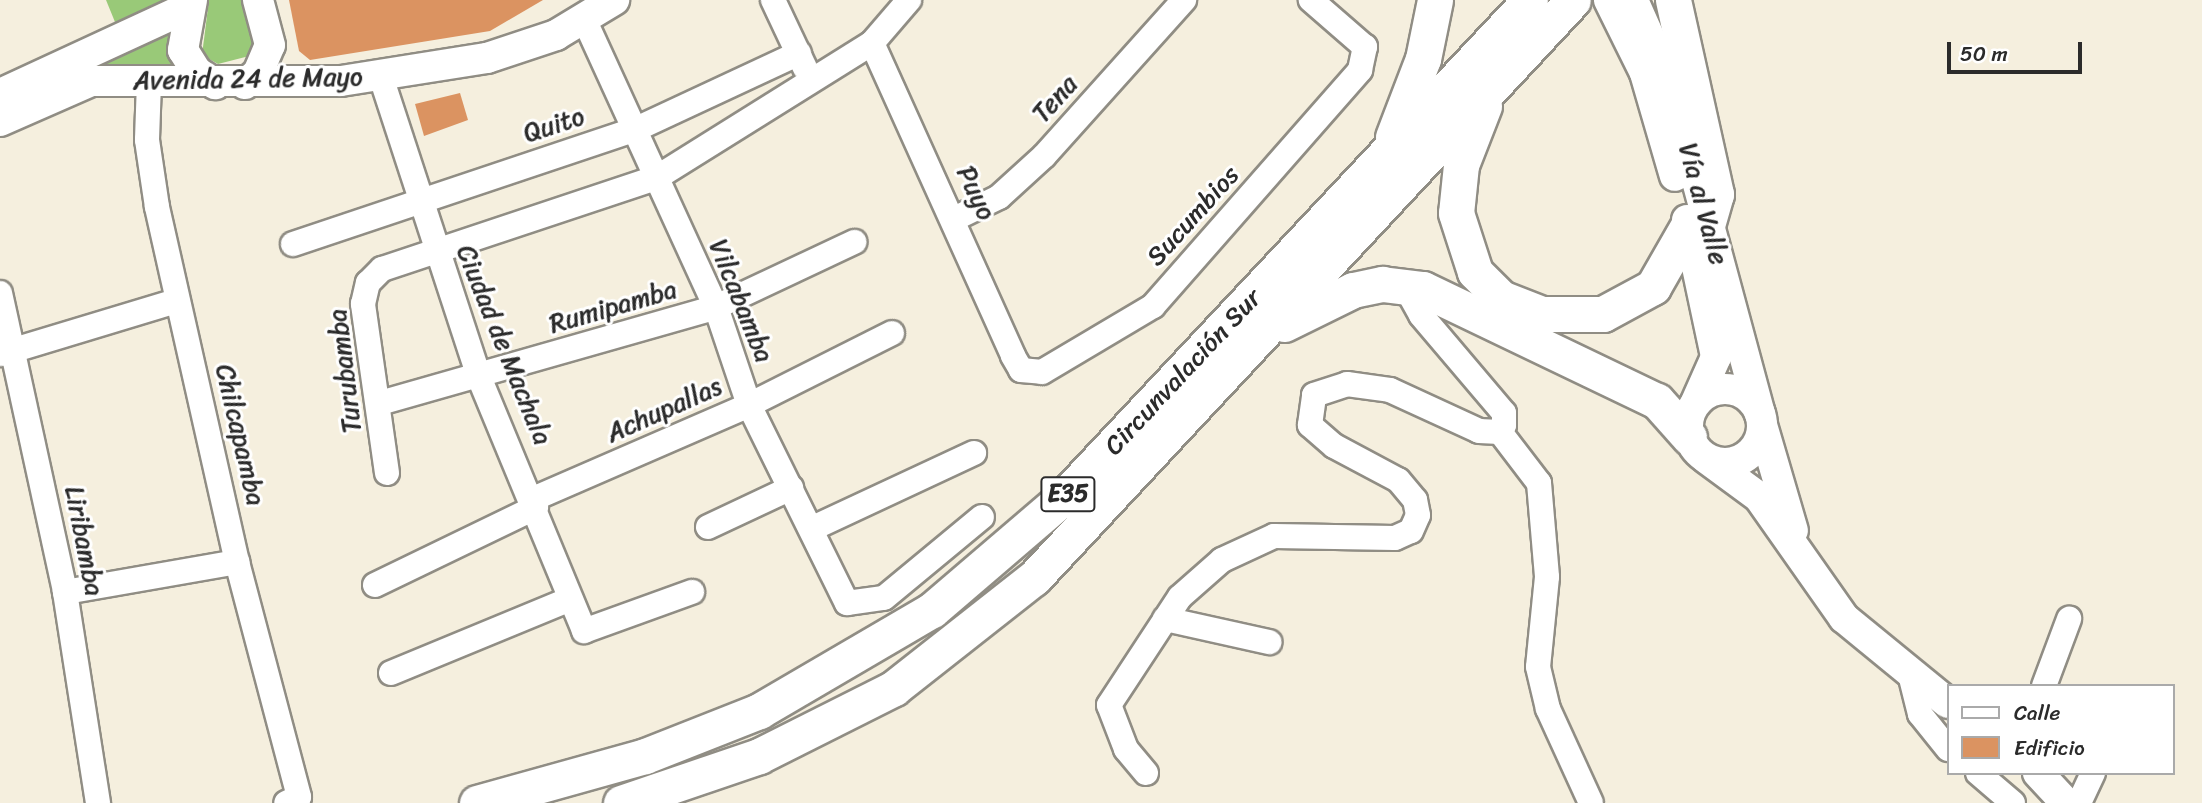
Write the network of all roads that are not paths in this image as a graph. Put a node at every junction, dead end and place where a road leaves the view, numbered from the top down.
1 (258, 0) edge
2 (614, 0) edge
3 (773, 0) edge
4 (909, 0) edge
5 (1184, 0) edge
6 (1311, 0) edge
7 (1435, 0) edge
8 (1530, 0) edge
9 (1573, 0) edge
10 (1609, 0) edge
11 (1633, 0) edge
12 (1673, 0) edge
13 (189, 4) edge
14 (584, 19) junction
15 (872, 43) junction
16 (799, 53) junction
17 (381, 77) junction
18 (810, 79) junction
19 (149, 82) junction
20 (215, 84) junction
21 (245, 84) junction
22 (1492, 85) junction
23 (0, 94) edge
24 (0, 121) edge
25 (634, 130) junction
26 (1386, 154) junction
27 (656, 178) junction
28 (418, 201) junction
29 (956, 218) junction
30 (1698, 224) junction
31 (854, 242) dead end
32 (293, 244) dead end
33 (433, 247) junction
34 (1404, 284) junction
35 (0, 293) edge
36 (177, 301) junction
37 (716, 307) junction
38 (892, 333) dead end
39 (1256, 339) junction
40 (8, 352) edge
41 (1021, 370) joint
42 (479, 377) junction
43 (1696, 402) junction
44 (380, 403) junction
45 (749, 405) junction
46 (1761, 419) junction
47 (1500, 432) junction
48 (1698, 448) junction
49 (974, 453) dead end
50 (387, 473) dead end
51 (791, 488) junction
52 (535, 503) junction
53 (982, 517) dead end
54 (708, 527) dead end
55 (811, 529) junction
56 (1798, 548) junction
57 (237, 562) junction
58 (375, 585) dead end
59 (65, 592) junction
60 (692, 592) dead end
61 (568, 600) junction
62 (1165, 619) junction
63 (2069, 619) dead end
64 (1269, 642) dead end
65 (391, 673) dead end
66 (1912, 678) junction
67 (2046, 684) edge
68 (1946, 702) edge
69 (1946, 746) edge
70 (1146, 773) dead end
71 (1980, 775) edge
72 (2040, 775) edge
73 (2092, 775) edge
74 (293, 800) edge
75 (98, 803) edge
76 (477, 803) edge
77 (621, 803) edge
78 (1591, 803) edge
79 (2013, 803) edge
80 (2066, 803) edge
81 (2079, 803) edge

1 - 21 main road
2 - 14 main road, Avenida 24 de Mayo
3 - 16 street
4 - 15 street
5 - 29 street, Tena
6 - 41 street, Sucumbios
7 - 26 highway
8 - 26 highway, Circunvalación Sur / E35
9 - 22 highway, Circunvalación Sur / E35
10 - 30 main road, Vía al Valle
11 - 30 main road, Vía al Valle
12 - 30 highway
13 - 20 main road
13 - 23 main road, Avenida 24 de Mayo
14 - 17 main road, Avenida 24 de Mayo
14 - 25 street, Vilcabamba
15 - 18 street
15 - 29 street, Puyo
16 - 18 street
16 - 25 street, Quito
17 - 21 main road, Avenida 24 de Mayo
17 - 28 street, Ciudad de Machala
18 - 27 street
19 - 20 main road, Avenida 24 de Mayo
19 - 24 main road, Avenida 24 de Mayo
19 - 36 street, Chilcapamba
20 - 21 main road, Avenida 24 de Mayo
22 - 30 highway
22 - 39 highway, Circunvalación Sur / E35
25 - 27 street, Vilcabamba
25 - 28 street, Quito
26 - 76 highway, Circunvalación Sur / E35
27 - 33 street
27 - 37 street, Vilcabamba
28 - 32 street, Quito
28 - 33 street, Ciudad de Machala
29 - 41 street, Puyo
30 - 43 main road, Vía al Valle
30 - 46 main road, Vía al Valle
31 - 37 street, Rumipamba
33 - 42 street, Ciudad de Machala
33 - 44 street, Turubamba
34 - 39 highway
34 - 47 street
34 - 48 highway
35 - 40 street, Liribamba
36 - 40 street
36 - 57 street, Chilcapamba
37 - 42 street, Rumipamba
37 - 45 street, Vilcabamba
38 - 45 street, Achupallas
39 - 77 highway, Circunvalación Sur / E35
40 - 59 street, Liribamba
42 - 44 street, Rumipamba
42 - 52 street, Ciudad de Machala
43 - 46 main road
43 - 48 main road
44 - 50 street, Turubamba
45 - 51 street, Vilcabamba
45 - 52 street, Achupallas
46 - 48 main road
46 - 56 main road, Vía al Valle
47 - 62 street
47 - 78 street
48 - 56 main road
49 - 55 street
51 - 54 street
51 - 55 street, Vilcabamba
52 - 58 street, Achupallas
52 - 61 street, Ciudad de Machala
53 - 55 street, Vilcabamba
56 - 66 main road
57 - 59 street
57 - 74 street, Chilcapamba
59 - 75 street, Liribamba
60 - 61 street, Ciudad de Machala
61 - 65 street
62 - 64 street
62 - 70 street
63 - 67 street
66 - 68 main road
66 - 69 street
71 - 79 street
72 - 80 main road
73 - 81 street

